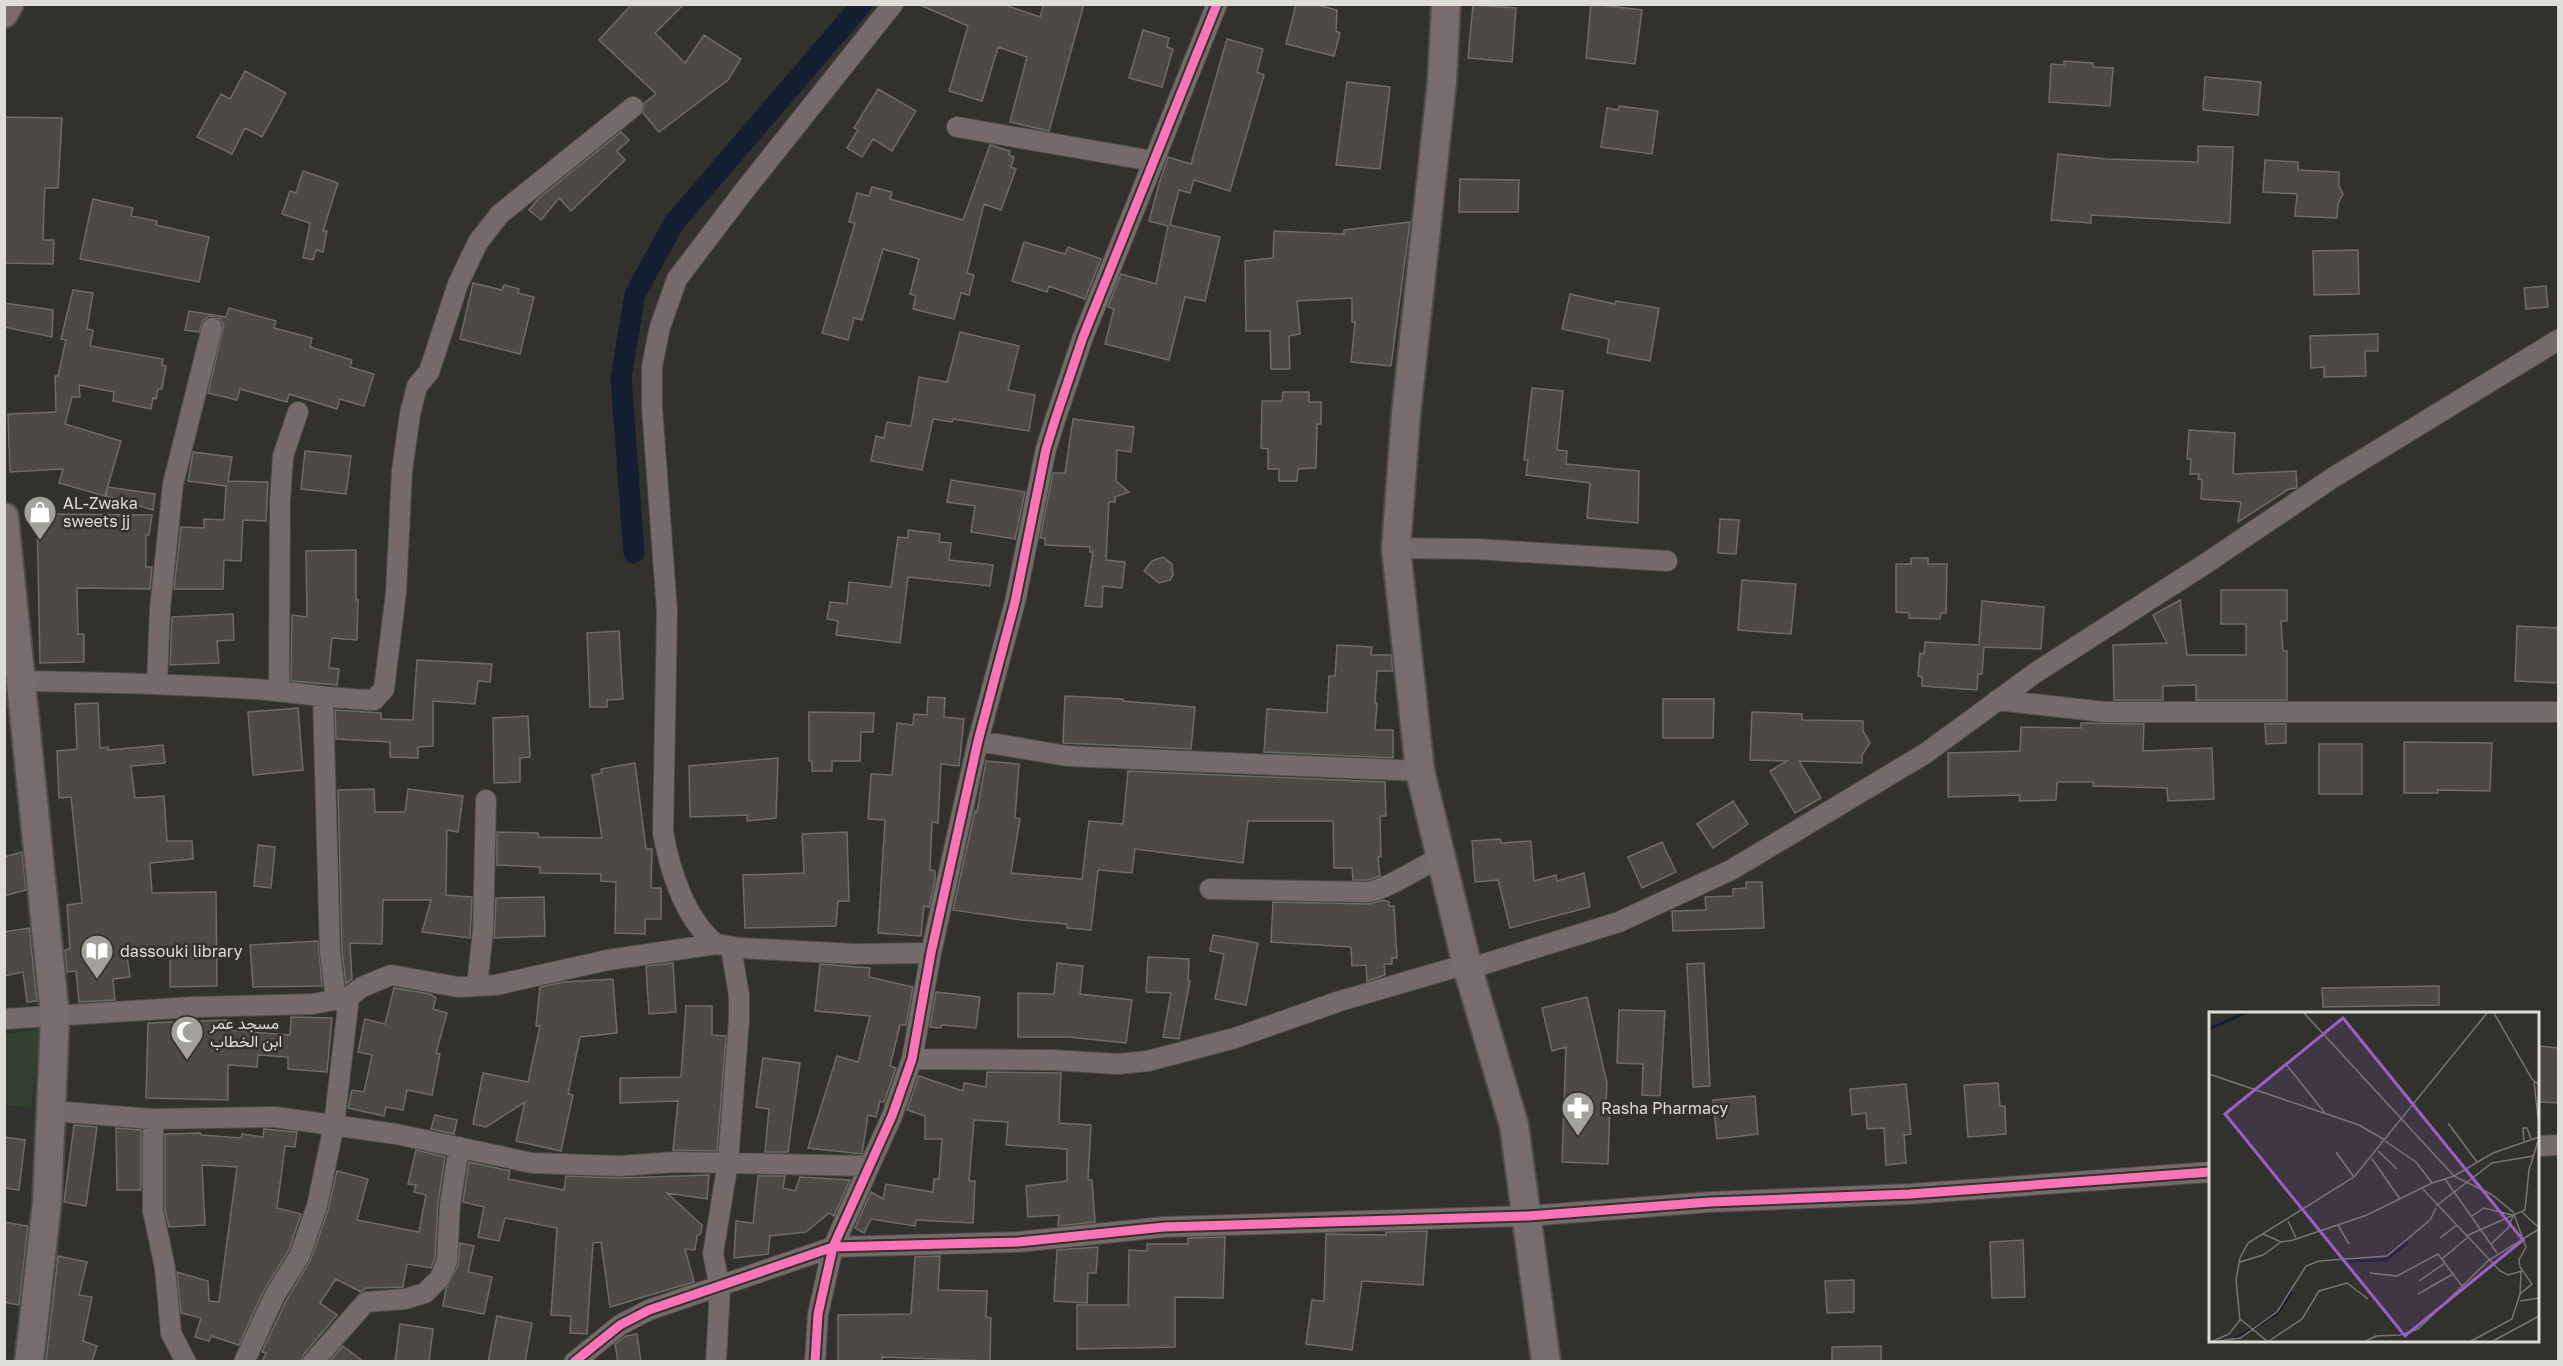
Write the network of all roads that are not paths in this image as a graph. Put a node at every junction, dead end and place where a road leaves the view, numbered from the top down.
1 (9, 4) edge
2 (893, 4) edge
3 (1217, 4) edge
4 (1446, 4) edge
5 (4, 13) edge
6 (633, 107) dead end
7 (957, 127) dead end
8 (1153, 161) junction
9 (212, 328) dead end
10 (2559, 340) edge
11 (298, 412) dead end
12 (4, 518) edge
13 (1396, 548) junction
14 (1666, 561) dead end
15 (19, 681) junction
16 (158, 683) junction
17 (279, 691) junction
18 (323, 698) junction
19 (1997, 700) junction
20 (2559, 712) edge
21 (978, 741) junction
22 (1420, 771) junction
23 (486, 800) dead end
24 (1441, 856) junction
25 (1210, 889) dead end
26 (724, 946) junction
27 (932, 953) junction
28 (1467, 967) junction
29 (477, 986) junction
30 (342, 998) junction
31 (55, 1016) junction
32 (4, 1019) edge
33 (912, 1059) junction
34 (52, 1111) junction
35 (153, 1119) junction
36 (334, 1125) junction
37 (2559, 1144) edge
38 (2539, 1146) edge
39 (459, 1147) junction
40 (728, 1162) junction
41 (869, 1166) junction
42 (2209, 1172) edge
43 (1528, 1216) junction
44 (833, 1247) junction
45 (720, 1288) junction
46 (28, 1362) edge
47 (186, 1362) edge
48 (244, 1362) edge
49 (313, 1362) edge
50 (574, 1362) edge
51 (716, 1362) edge
52 (815, 1362) edge
53 (1546, 1362) edge

1 - 5 main road
2 - 26 street
3 - 8 street
4 - 13 main road
6 - 18 street
7 - 8 street
8 - 21 street
9 - 16 street
10 - 19 street
11 - 17 street
12 - 15 main road
13 - 14 street
13 - 22 main road
15 - 16 street
15 - 31 main road
16 - 17 street
17 - 18 street
18 - 30 street
19 - 20 street
19 - 28 street
21 - 22 street
21 - 27 street
22 - 24 main road
23 - 29 street
24 - 25 street
24 - 28 main road
26 - 27 street
26 - 29 street
26 - 40 street
27 - 33 street
28 - 33 street
28 - 43 main road
29 - 30 street
30 - 31 street
30 - 36 street
31 - 32 street
31 - 34 main road
33 - 41 street
34 - 35 street
34 - 46 main road
35 - 36 street
35 - 47 street
36 - 39 street
36 - 48 street
37 - 38 street
39 - 40 street
39 - 49 street
40 - 41 street
40 - 45 street
41 - 44 street
42 - 43 street
43 - 44 street
43 - 53 main road
44 - 45 street
44 - 52 street
45 - 50 street
45 - 51 street

